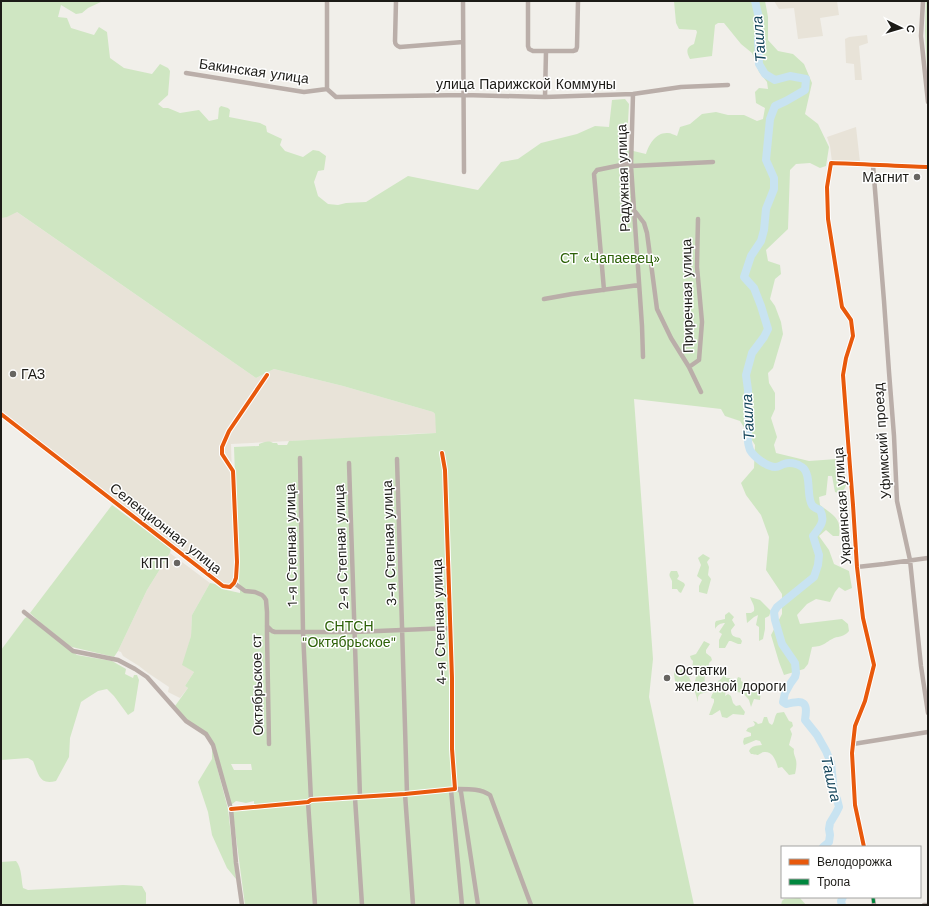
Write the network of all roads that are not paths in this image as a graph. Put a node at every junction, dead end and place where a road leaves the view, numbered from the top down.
1 (327, 1) edge
2 (396, 1) edge
3 (463, 1) edge
4 (528, 1) edge
5 (578, 1) edge
6 (923, 1) edge
7 (463, 42) junction
8 (546, 51) junction
9 (186, 73) dead end
10 (728, 85) dead end
11 (327, 89) junction
12 (633, 94) junction
13 (464, 95) junction
14 (545, 97) junction
15 (928, 102) edge
16 (713, 162) dead end
17 (631, 164) junction
18 (873, 165) junction
19 (928, 167) edge
20 (464, 172) dead end
21 (633, 208) junction
22 (698, 219) dead end
23 (639, 284) junction
24 (604, 290) junction
25 (544, 299) dead end
26 (643, 357) dead end
27 (689, 367) junction
28 (267, 375) dead end
29 (701, 392) dead end
30 (1, 414) edge
31 (442, 453) dead end
32 (300, 458) dead end
33 (397, 459) dead end
34 (349, 463) dead end
35 (928, 558) edge
36 (910, 560) junction
37 (857, 567) junction
38 (234, 583) junction
39 (24, 612) dead end
40 (267, 626) junction
41 (450, 628) junction
42 (402, 630) junction
43 (303, 632) junction
44 (354, 632) junction
45 (928, 713) edge
46 (928, 732) edge
47 (269, 744) dead end
48 (853, 744) junction
49 (455, 789) junction
50 (406, 794) junction
51 (358, 798) junction
52 (309, 801) junction
53 (230, 809) junction
54 (864, 846) edge
55 (928, 904) edge
56 (242, 905) edge
57 (315, 905) edge
58 (362, 905) edge
59 (413, 905) edge
60 (462, 905) edge
61 (478, 905) edge
62 (531, 905) edge
63 (924, 905) edge

1 - 11 street, Бакинская улица
2 - 7 street
3 - 7 street
4 - 8 street
5 - 8 street
6 - 15 street
7 - 13 street
8 - 14 street
9 - 11 street, Бакинская улица
10 - 12 street, улица Парижской Коммуны
11 - 13 street, улица Парижской Коммуны
12 - 14 street, улица Парижской Коммуны
12 - 17 street, Радужная улица
13 - 14 street, улица Парижской Коммуны
13 - 20 street
16 - 17 street
17 - 21 street, Радужная улица
17 - 24 street
18 - 19 street
18 - 36 street, Уфимский проезд
18 - 37 street, Украинская улица
21 - 23 street, Радужная улица
21 - 27 street
22 - 27 street, Приречная улица
23 - 24 street
23 - 26 street, Радужная улица
24 - 25 street
27 - 29 street
28 - 38 street, Селекционная улица
30 - 38 street, Селекционная улица
31 - 41 street, 4-я Степная улица
32 - 43 street, 1-я Степная улица
33 - 42 street, 3-я Степная улица
34 - 44 street, 2-я Степная улица
35 - 36 street
36 - 37 street
36 - 45 street, Уфимский проезд
37 - 48 street, Украинская улица
38 - 40 street, Октябрьское ст
39 - 53 street
40 - 43 street, Октябрьское ст
40 - 47 street, Октябрьское ст
41 - 42 street, Октябрьское ст
41 - 49 street, 4-я Степная улица
42 - 44 street, Октябрьское ст
42 - 50 street, 3-я Степная улица
43 - 44 street, Октябрьское ст
43 - 52 street, 1-я Степная улица
44 - 51 street, 2-я Степная улица
46 - 48 street
48 - 54 street, Украинская улица
49 - 50 street
49 - 60 street, 4-я Степная улица
49 - 61 street
49 - 62 street
50 - 51 street
50 - 59 street, 3-я Степная улица
51 - 52 street
51 - 58 street, 2-я Степная улица
52 - 53 street
52 - 57 street, 1-я Степная улица
53 - 56 street
55 - 63 street

